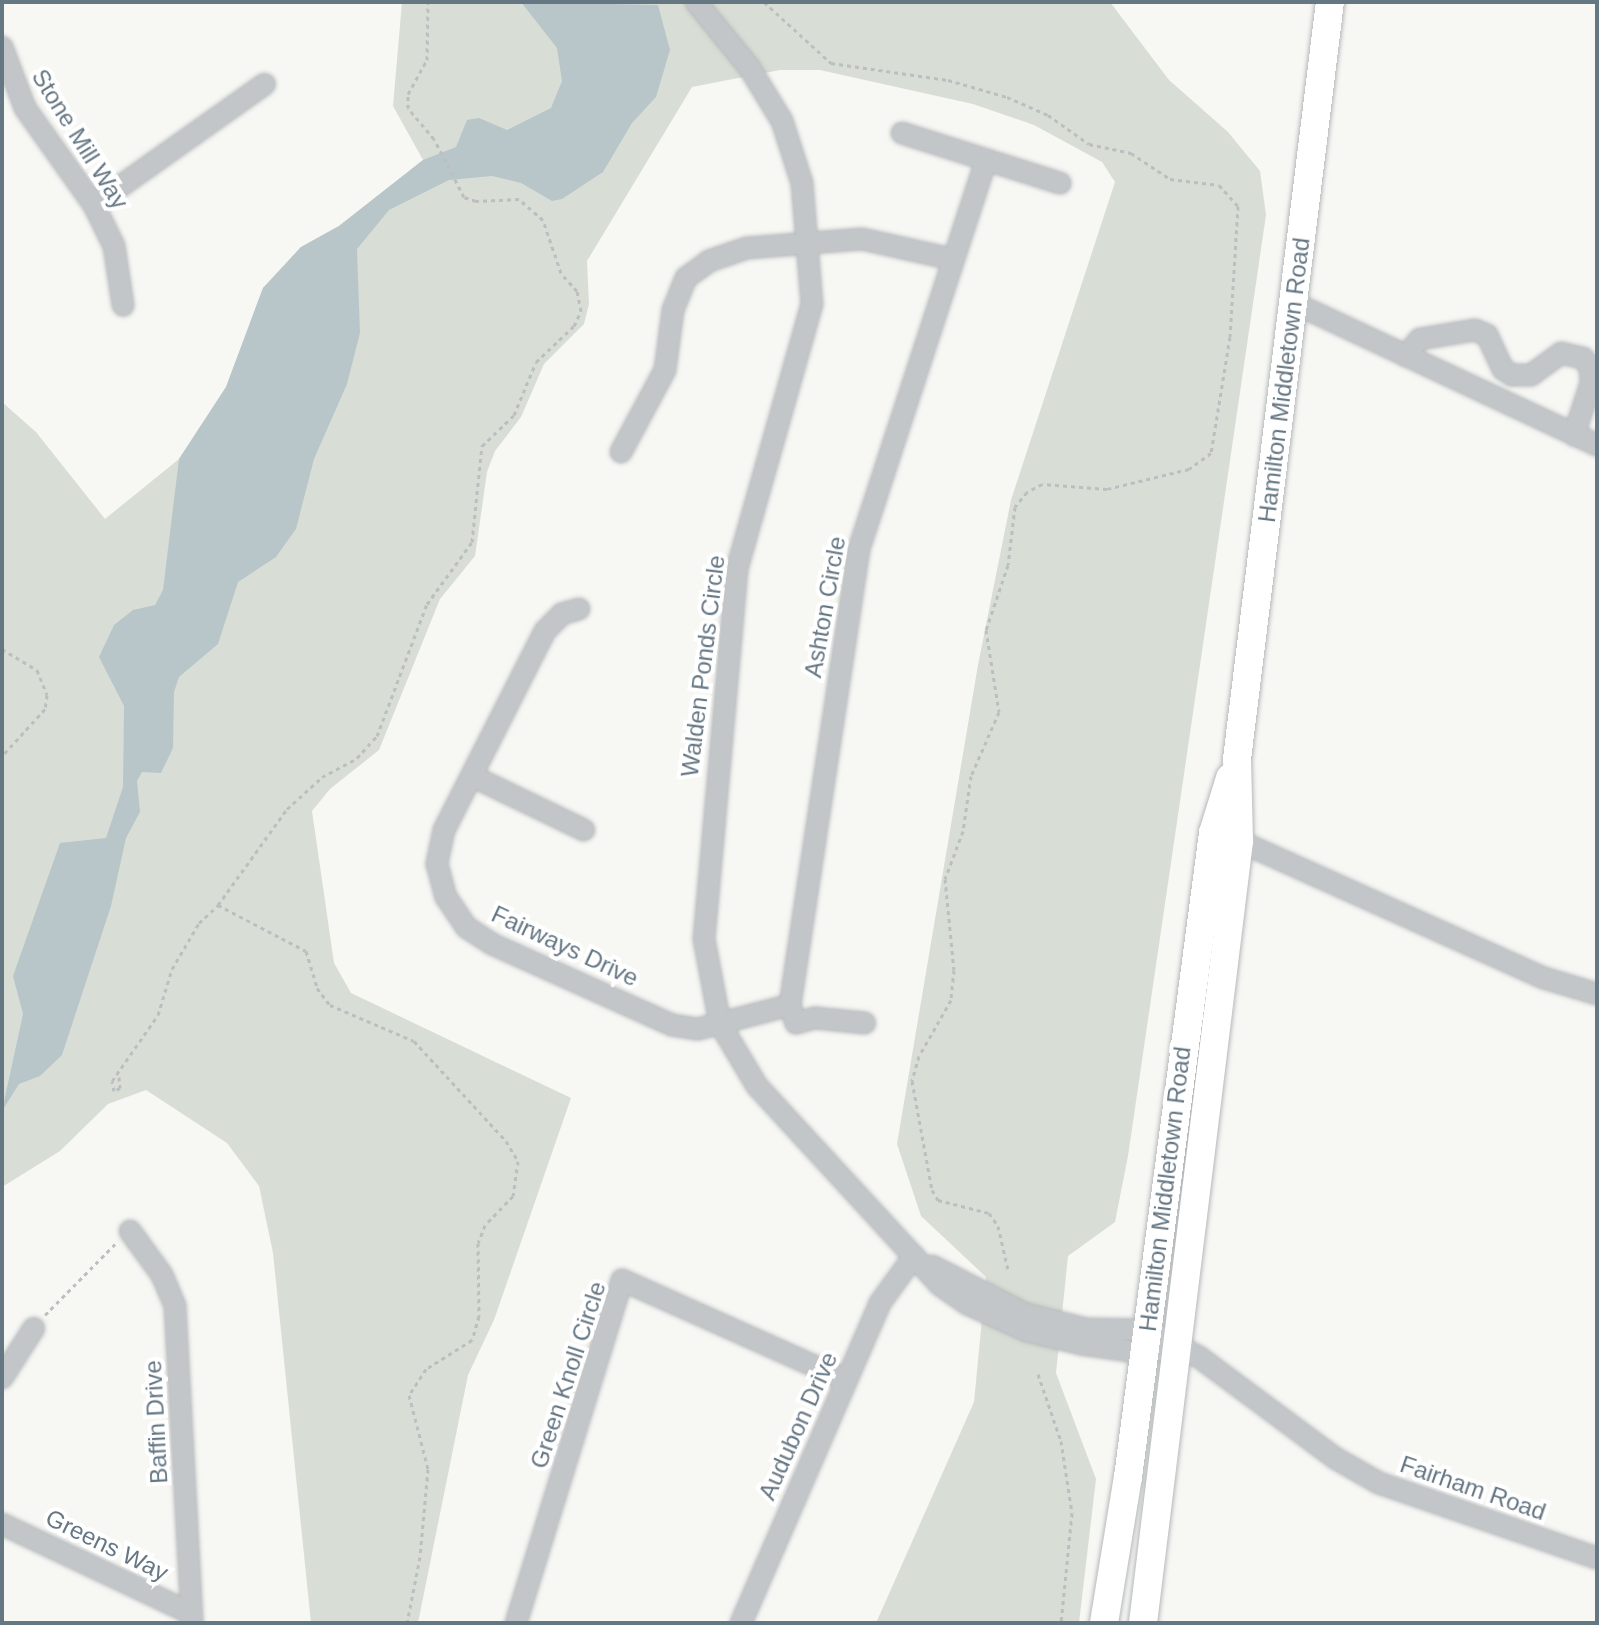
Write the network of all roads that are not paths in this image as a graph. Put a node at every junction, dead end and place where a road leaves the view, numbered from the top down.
1 (696, 2) edge
2 (1330, 2) edge
3 (2, 47) edge
4 (265, 84) dead end
5 (902, 133) dead end
6 (986, 160) junction
7 (1060, 183) dead end
8 (94, 205) junction
9 (810, 241) junction
10 (952, 259) junction
11 (1294, 303) junction
12 (123, 305) dead end
13 (1406, 356) junction
14 (1574, 435) junction
15 (1597, 445) edge
16 (621, 452) dead end
17 (579, 609) dead end
18 (1237, 759) junction
19 (474, 777) junction
20 (584, 830) dead end
21 (1239, 841) junction
22 (1597, 994) edge
23 (790, 1005) junction
24 (865, 1023) dead end
25 (720, 1024) junction
26 (130, 1231) road end
27 (914, 1256) junction
28 (34, 1328) road end
29 (1146, 1342) junction
30 (1179, 1347) junction
31 (2, 1378) edge
32 (846, 1380) junction
33 (2, 1524) edge
34 (1597, 1558) edge
35 (191, 1618) edge
36 (516, 1623) edge
37 (741, 1623) edge
38 (1104, 1623) edge
39 (1143, 1623) edge

1 - 9 street, Walden Ponds Circle
2 - 11 highway, Hamilton Middletown Road
3 - 8 street, Stone Mill Way
4 - 8 street
5 - 6 street
6 - 7 street
6 - 10 street, Ashton Circle
8 - 12 street, Stone Mill Way
9 - 10 street
9 - 16 street
9 - 25 street, Walden Ponds Circle
10 - 23 street, Ashton Circle
11 - 13 street
11 - 18 highway, Hamilton Middletown Road
13 - 14 street
13 - 14 street
14 - 15 street
17 - 19 street, Fairways Drive
18 - 21 highway, Hamilton Middletown Road
18 - 29 highway, Hamilton Middletown Road
19 - 20 street
19 - 25 street, Fairways Drive
21 - 22 street
21 - 30 highway, Hamilton Middletown Road
23 - 24 street
23 - 25 street
25 - 27 street, Walden Ponds Circle
26 - 35 street, Baffin Drive
27 - 29 street, Walden Ponds Circle
27 - 32 street, Audubon Drive
28 - 31 street
29 - 30 street, Walden Ponds Circle
29 - 38 highway, Hamilton Middletown Road
30 - 34 street, Fairham Road
30 - 39 highway, Hamilton Middletown Road
32 - 36 street, Green Knoll Circle
32 - 37 street, Audubon Drive
33 - 35 street, Greens Way

